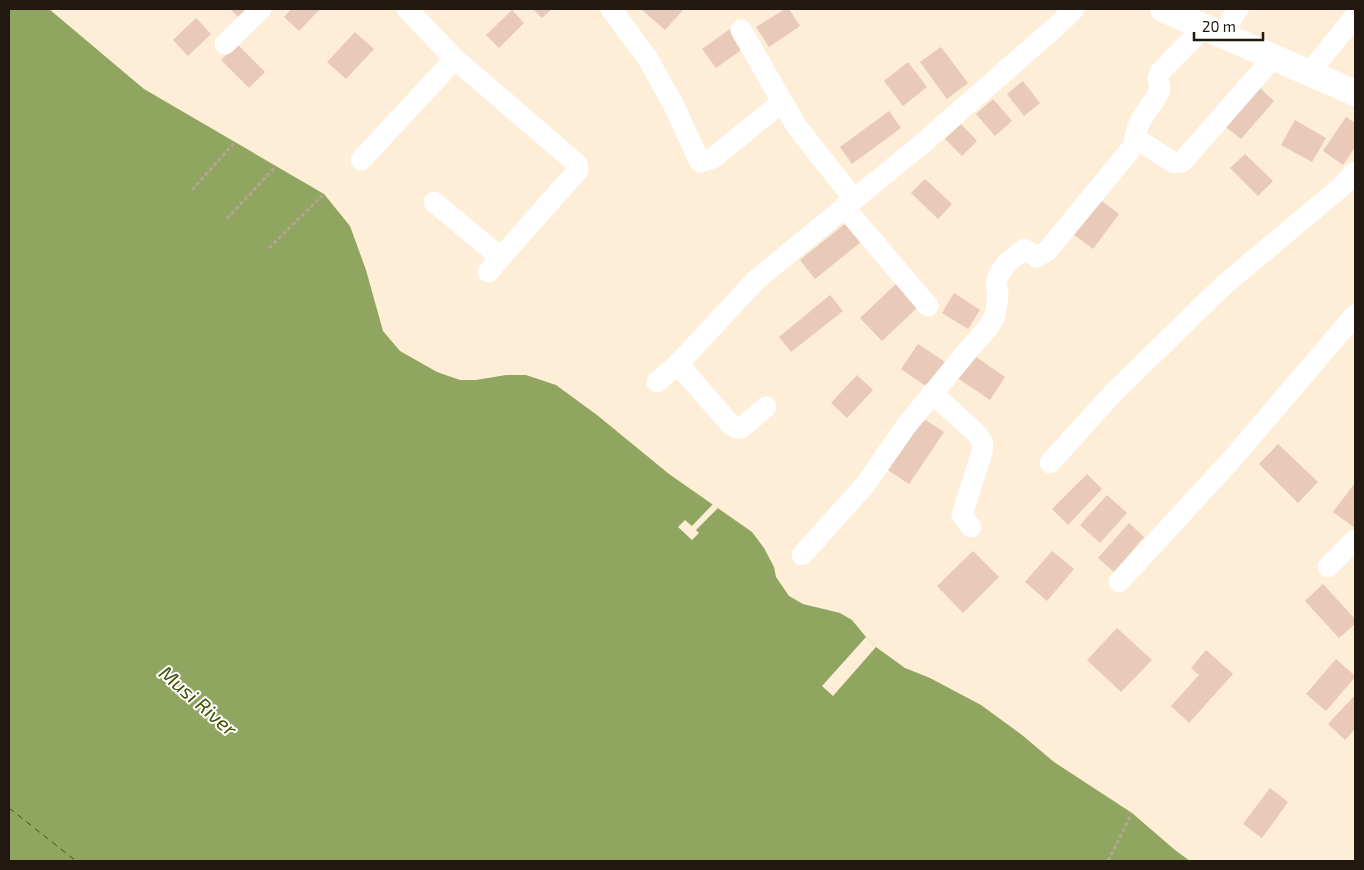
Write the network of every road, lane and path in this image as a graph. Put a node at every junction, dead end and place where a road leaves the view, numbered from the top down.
1 (262, 9) edge
2 (407, 9) edge
3 (611, 9) edge
4 (1074, 9) edge
5 (1163, 9) edge
6 (1238, 9) edge
7 (1355, 16) edge
8 (741, 30) dead end
9 (1213, 30) junction
10 (225, 44) dead end
11 (1273, 58) junction
12 (455, 59) junction
13 (1310, 72) junction
14 (1355, 93) edge
15 (782, 102) junction
16 (235, 142) dead end
17 (1135, 145) junction
18 (361, 160) dead end
19 (276, 166) dead end
20 (1355, 172) edge
21 (192, 190) dead end
22 (324, 194) dead end
23 (434, 202) dead end
24 (849, 203) junction
25 (227, 219) dead end
26 (269, 248) dead end
27 (928, 306) dead end
28 (1355, 315) edge
29 (678, 364) junction
30 (657, 382) dead end
31 (932, 394) junction
32 (766, 407) dead end
33 (1050, 463) dead end
34 (971, 527) dead end
35 (1355, 540) edge
36 (802, 555) dead end
37 (1328, 567) dead end
38 (1119, 582) dead end
39 (1132, 813) dead end
40 (1108, 861) edge

1 - 10 street
2 - 12 street
3 - 15 street
4 - 24 street
5 - 9 street
6 - 9 street
7 - 13 street
8 - 15 street
9 - 11 street
9 - 17 street
11 - 13 street
11 - 17 street
12 - 18 street
12 - 23 street
13 - 14 street
15 - 24 street
16 - 21 path
17 - 31 street
19 - 25 path
20 - 33 street
22 - 26 path
24 - 27 street
24 - 29 street
28 - 38 street
29 - 30 street
29 - 32 street
31 - 34 street
31 - 36 street
35 - 37 street
39 - 40 path

